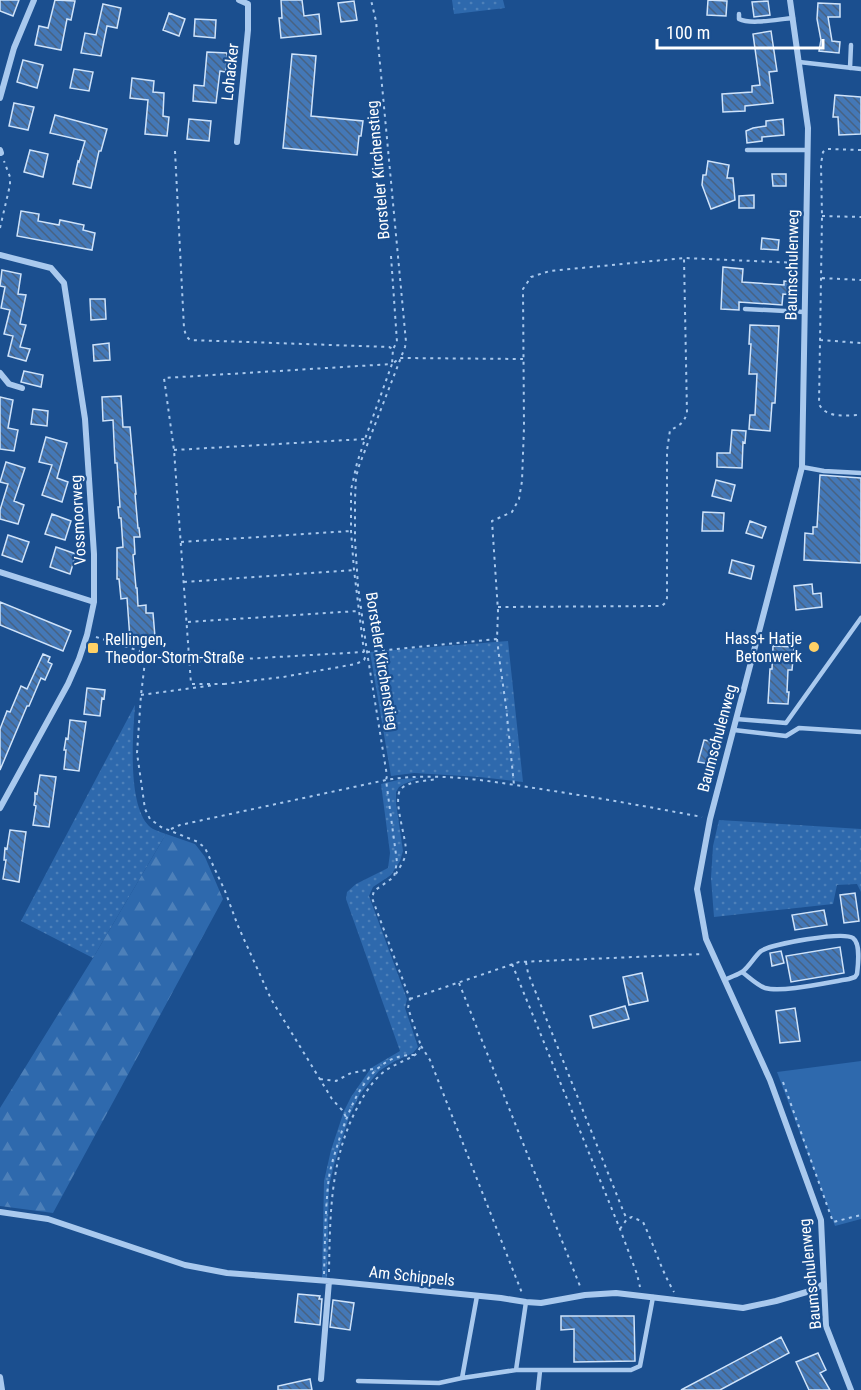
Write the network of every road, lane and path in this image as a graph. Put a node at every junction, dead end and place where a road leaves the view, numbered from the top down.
1 (34, 0) edge
2 (238, 0) edge
3 (371, 0) edge
4 (790, 0) edge
5 (248, 2) edge
6 (739, 14) dead end
7 (793, 18) junction
8 (851, 45) dead end
9 (800, 62) junction
10 (850, 68) junction
11 (861, 69) edge
12 (0, 98) edge
13 (237, 142) dead end
14 (747, 150) dead end
15 (807, 150) junction
16 (861, 150) edge
17 (1, 151) edge
18 (175, 151) dead end
19 (822, 216) junction
20 (861, 217) edge
21 (0, 228) edge
22 (0, 255) edge
23 (391, 256) dead end
24 (684, 258) junction
25 (805, 264) junction
26 (821, 278) junction
27 (861, 280) edge
28 (745, 309) dead end
29 (804, 312) junction
30 (820, 340) junction
31 (861, 343) edge
32 (393, 349) junction
33 (400, 358) junction
34 (523, 359) junction
35 (392, 364) junction
36 (0, 373) edge
37 (22, 388) dead end
38 (861, 415) edge
39 (365, 439) junction
40 (174, 450) junction
41 (802, 466) junction
42 (861, 473) edge
43 (351, 531) junction
44 (181, 542) junction
45 (354, 570) junction
46 (0, 572) edge
47 (184, 582) junction
48 (94, 602) junction
49 (498, 607) junction
50 (358, 611) junction
51 (861, 618) edge
52 (186, 622) junction
53 (87, 635) junction
54 (498, 639) junction
55 (365, 652) junction
56 (190, 662) junction
57 (225, 684) junction
58 (141, 695) junction
59 (736, 719) junction
60 (734, 730) junction
61 (861, 732) edge
62 (443, 777) junction
63 (386, 780) junction
64 (514, 784) junction
65 (2, 800) edge
66 (0, 808) edge
67 (710, 819) junction
68 (169, 830) junction
69 (394, 877) junction
70 (713, 953) junction
71 (526, 961) junction
72 (512, 964) junction
73 (742, 972) junction
74 (725, 980) junction
75 (459, 983) junction
76 (410, 999) junction
77 (421, 1046) junction
78 (415, 1055) junction
79 (378, 1068) junction
80 (320, 1079) junction
81 (783, 1082) dead end
82 (346, 1117) junction
83 (0, 1212) edge
84 (861, 1215) edge
85 (627, 1219) junction
86 (620, 1229) junction
87 (326, 1281) junction
88 (824, 1284) junction
89 (585, 1295) junction
90 (477, 1296) junction
91 (642, 1296) junction
92 (653, 1297) junction
93 (678, 1299) junction
94 (526, 1302) junction
95 (516, 1370) junction
96 (540, 1371) junction
97 (0, 1377) edge
98 (462, 1378) junction
99 (321, 1379) dead end
100 (358, 1381) dead end
101 (2, 1390) edge
102 (538, 1390) edge
103 (851, 1390) edge

1 - 12 street
2 - 5 street, Lohacker
3 - 33 path, Borsteler Kirchenstieg
4 - 7 street, Baumschulenweg
5 - 13 street, Lohacker
6 - 7 lane
7 - 9 street, Baumschulenweg
8 - 10 lane
9 - 10 lane
9 - 15 street, Baumschulenweg
10 - 11 lane
14 - 15 lane
15 - 25 street, Baumschulenweg
16 - 19 path
17 - 21 path
18 - 32 path
19 - 20 path
19 - 26 path
22 - 48 street, Vossmoorweg
23 - 32 path
24 - 25 path
24 - 34 path
24 - 49 path
25 - 29 street, Baumschulenweg
26 - 27 path
26 - 30 path
28 - 29 lane
29 - 41 street, Baumschulenweg
30 - 31 path
30 - 38 path
32 - 35 path
33 - 34 path
33 - 35 path
33 - 55 path, Borsteler Kirchenstieg
34 - 49 path
35 - 39 path
35 - 40 path
36 - 37 street
39 - 40 path
39 - 43 path
40 - 44 path
41 - 42 lane
41 - 59 street, Baumschulenweg
43 - 44 path
43 - 45 path
44 - 47 path
45 - 47 path
45 - 50 path
46 - 48 street
47 - 52 path
48 - 53 street, Vossmoorweg
49 - 54 path
50 - 52 path
50 - 55 path
51 - 59 lane
52 - 56 path
53 - 58 path
53 - 65 street, Vossmoorweg
54 - 55 path
54 - 64 path
55 - 56 path
55 - 57 path
55 - 63 path, Borsteler Kirchenstieg
56 - 57 path
57 - 58 path
58 - 68 path
59 - 60 street, Baumschulenweg
60 - 61 lane
60 - 67 street, Baumschulenweg
62 - 63 path
62 - 64 path
62 - 69 path
63 - 68 path
63 - 69 path, Borsteler Kirchenstieg
64 - 67 path
65 - 66 street, Vossmoorweg
67 - 70 street, Baumschulenweg
68 - 80 path
69 - 76 path
70 - 71 path
70 - 74 street, Baumschulenweg
71 - 72 path
71 - 85 path
72 - 75 path
72 - 86 path
73 - 73 lane
73 - 74 lane
74 - 88 street, Baumschulenweg
75 - 76 path
75 - 89 path
76 - 77 path
77 - 78 path
77 - 94 path
78 - 79 path
78 - 87 path
79 - 80 path
79 - 82 path
80 - 82 path
81 - 84 path
82 - 87 path
83 - 87 street, Am Schippels
85 - 86 path
85 - 93 path
86 - 91 path
87 - 90 street, Am Schippels
87 - 99 street
88 - 93 street, Am Schippels
88 - 103 street, Baumschulenweg
89 - 91 street, Am Schippels
89 - 94 street, Am Schippels
90 - 94 street, Am Schippels
90 - 98 lane
91 - 92 street, Am Schippels
92 - 93 street, Am Schippels
92 - 96 lane
94 - 95 lane
95 - 96 lane
95 - 98 lane
96 - 102 lane
97 - 101 street
98 - 100 lane

